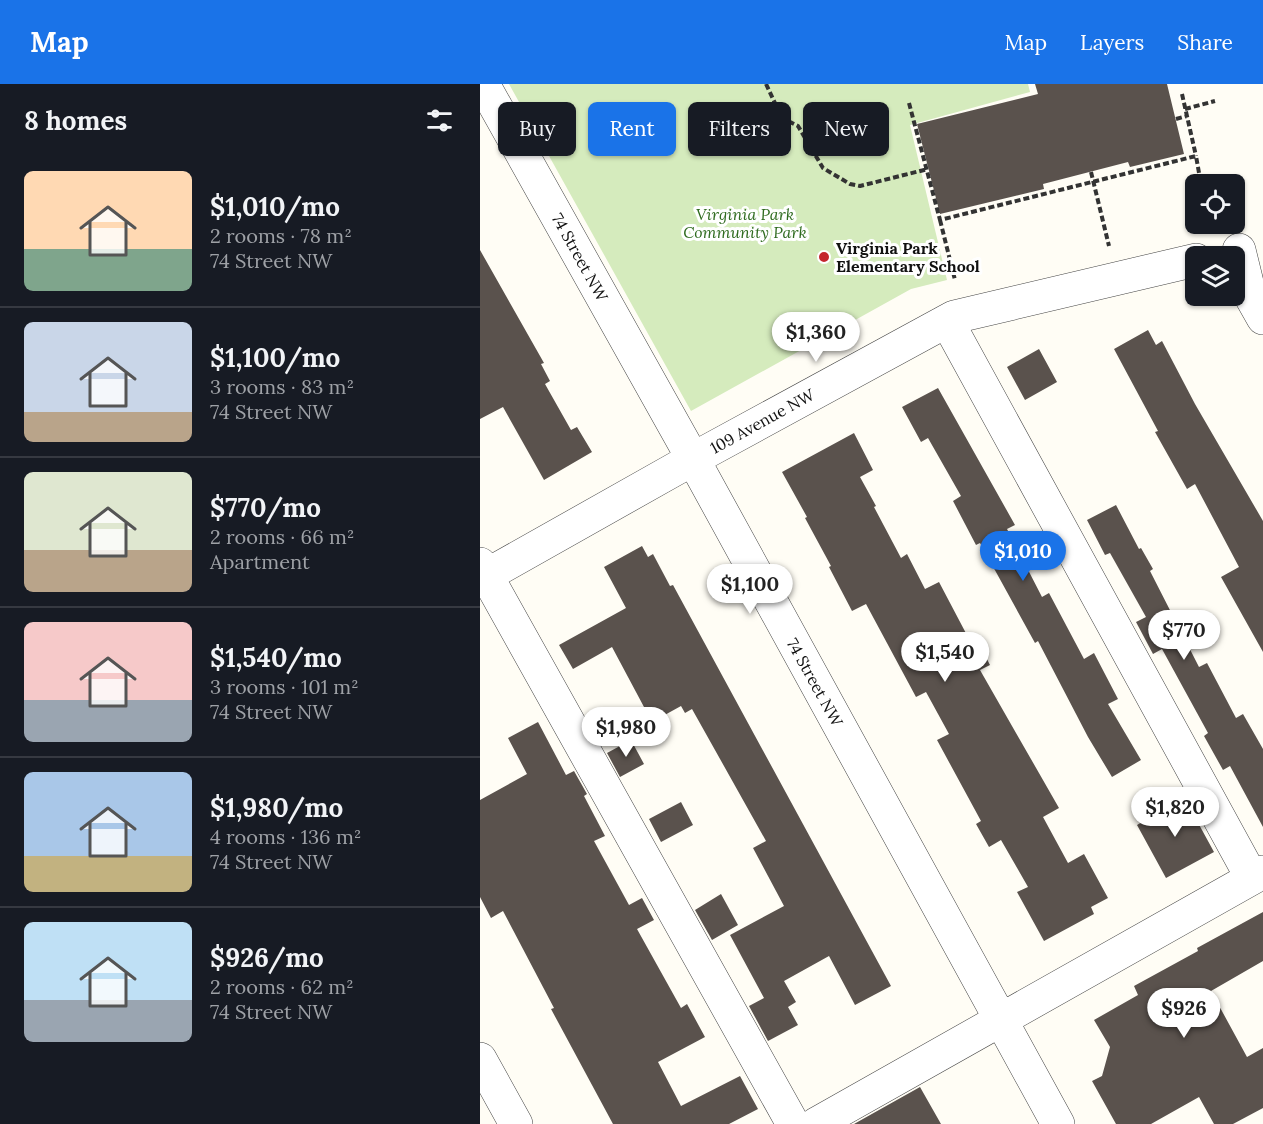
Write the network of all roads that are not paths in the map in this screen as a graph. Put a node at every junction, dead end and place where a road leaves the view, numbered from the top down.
1 (483, 84) edge
2 (1185, 264) edge
3 (1245, 276) edge
4 (1263, 318) edge
5 (947, 321) junction
6 (693, 459) junction
7 (482, 573) edge
8 (1258, 875) edge
9 (1000, 1019) junction
10 (480, 1059) edge
11 (516, 1124) edge
12 (793, 1124) edge
13 (816, 1124) edge
14 (1058, 1124) edge

1 - 6 street, 74 Street NW
2 - 5 street, 109 Avenue NW
3 - 4 street
5 - 6 street, 109 Avenue NW
5 - 8 street
6 - 7 street, 109 Avenue NW
6 - 9 street, 74 Street NW
7 - 12 street
8 - 9 street
9 - 13 street
9 - 14 street, 74 Street NW
10 - 11 street

